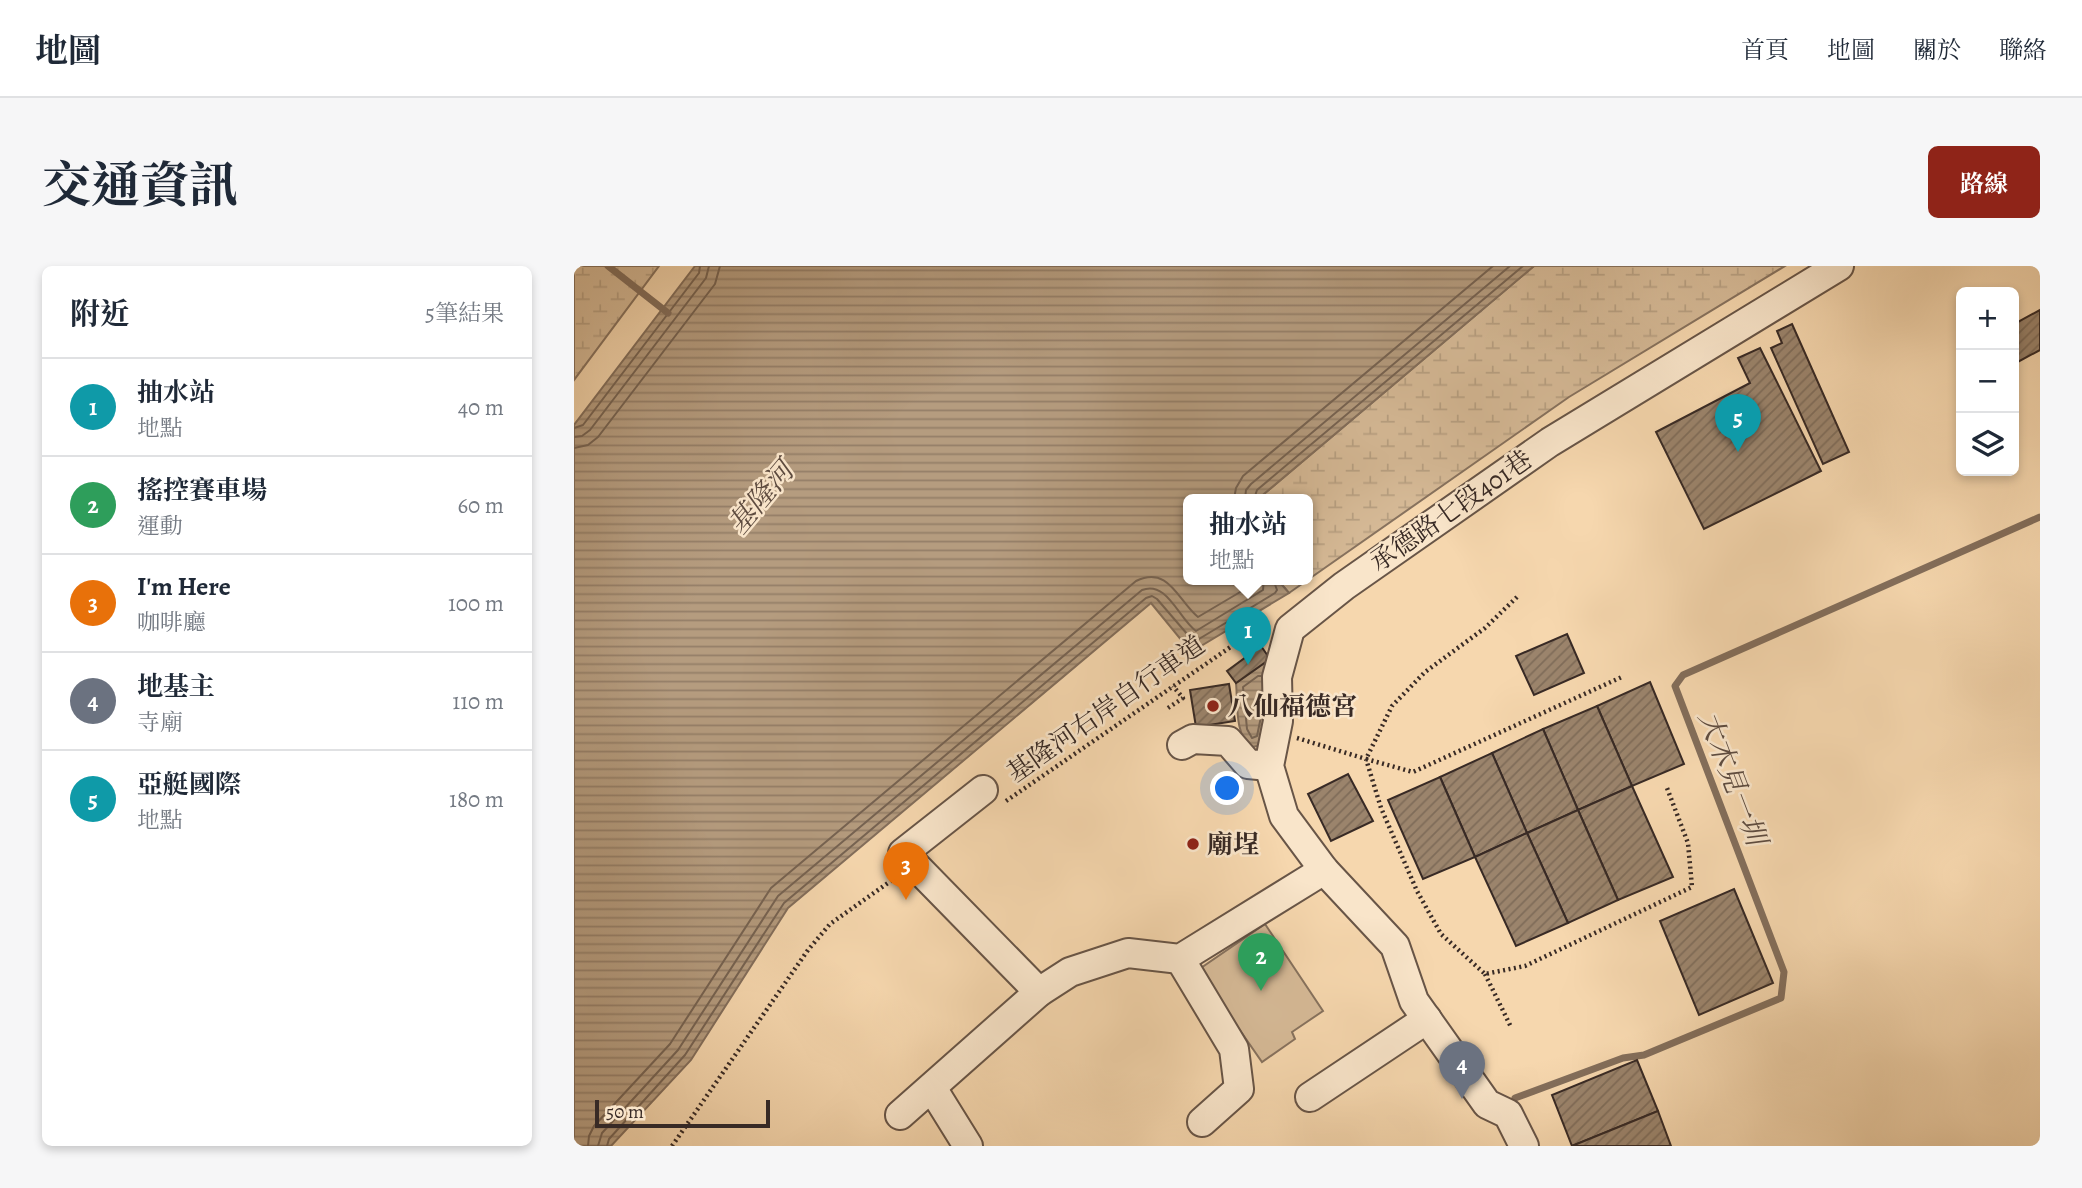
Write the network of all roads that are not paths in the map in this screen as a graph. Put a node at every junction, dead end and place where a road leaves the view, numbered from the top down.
1 (1839, 266) edge
2 (1182, 745) dead end
3 (1269, 766) junction
4 (993, 797) road end
5 (1324, 870) junction
6 (1180, 959) junction
7 (1039, 992) junction
8 (1427, 1018) junction
9 (932, 1088) junction
10 (1310, 1097) dead end
11 (901, 1115) dead end
12 (1202, 1122) dead end
13 (968, 1146) edge
14 (1524, 1146) edge

1 - 3 street, 承德路七段401巷
2 - 3 street
3 - 5 street, 承德路七段401巷
4 - 7 street
5 - 6 street
5 - 8 street, 承德路七段401巷
6 - 7 street
6 - 12 street
7 - 9 street
8 - 10 street
8 - 14 street, 承德路七段401巷
9 - 11 street
9 - 13 street

